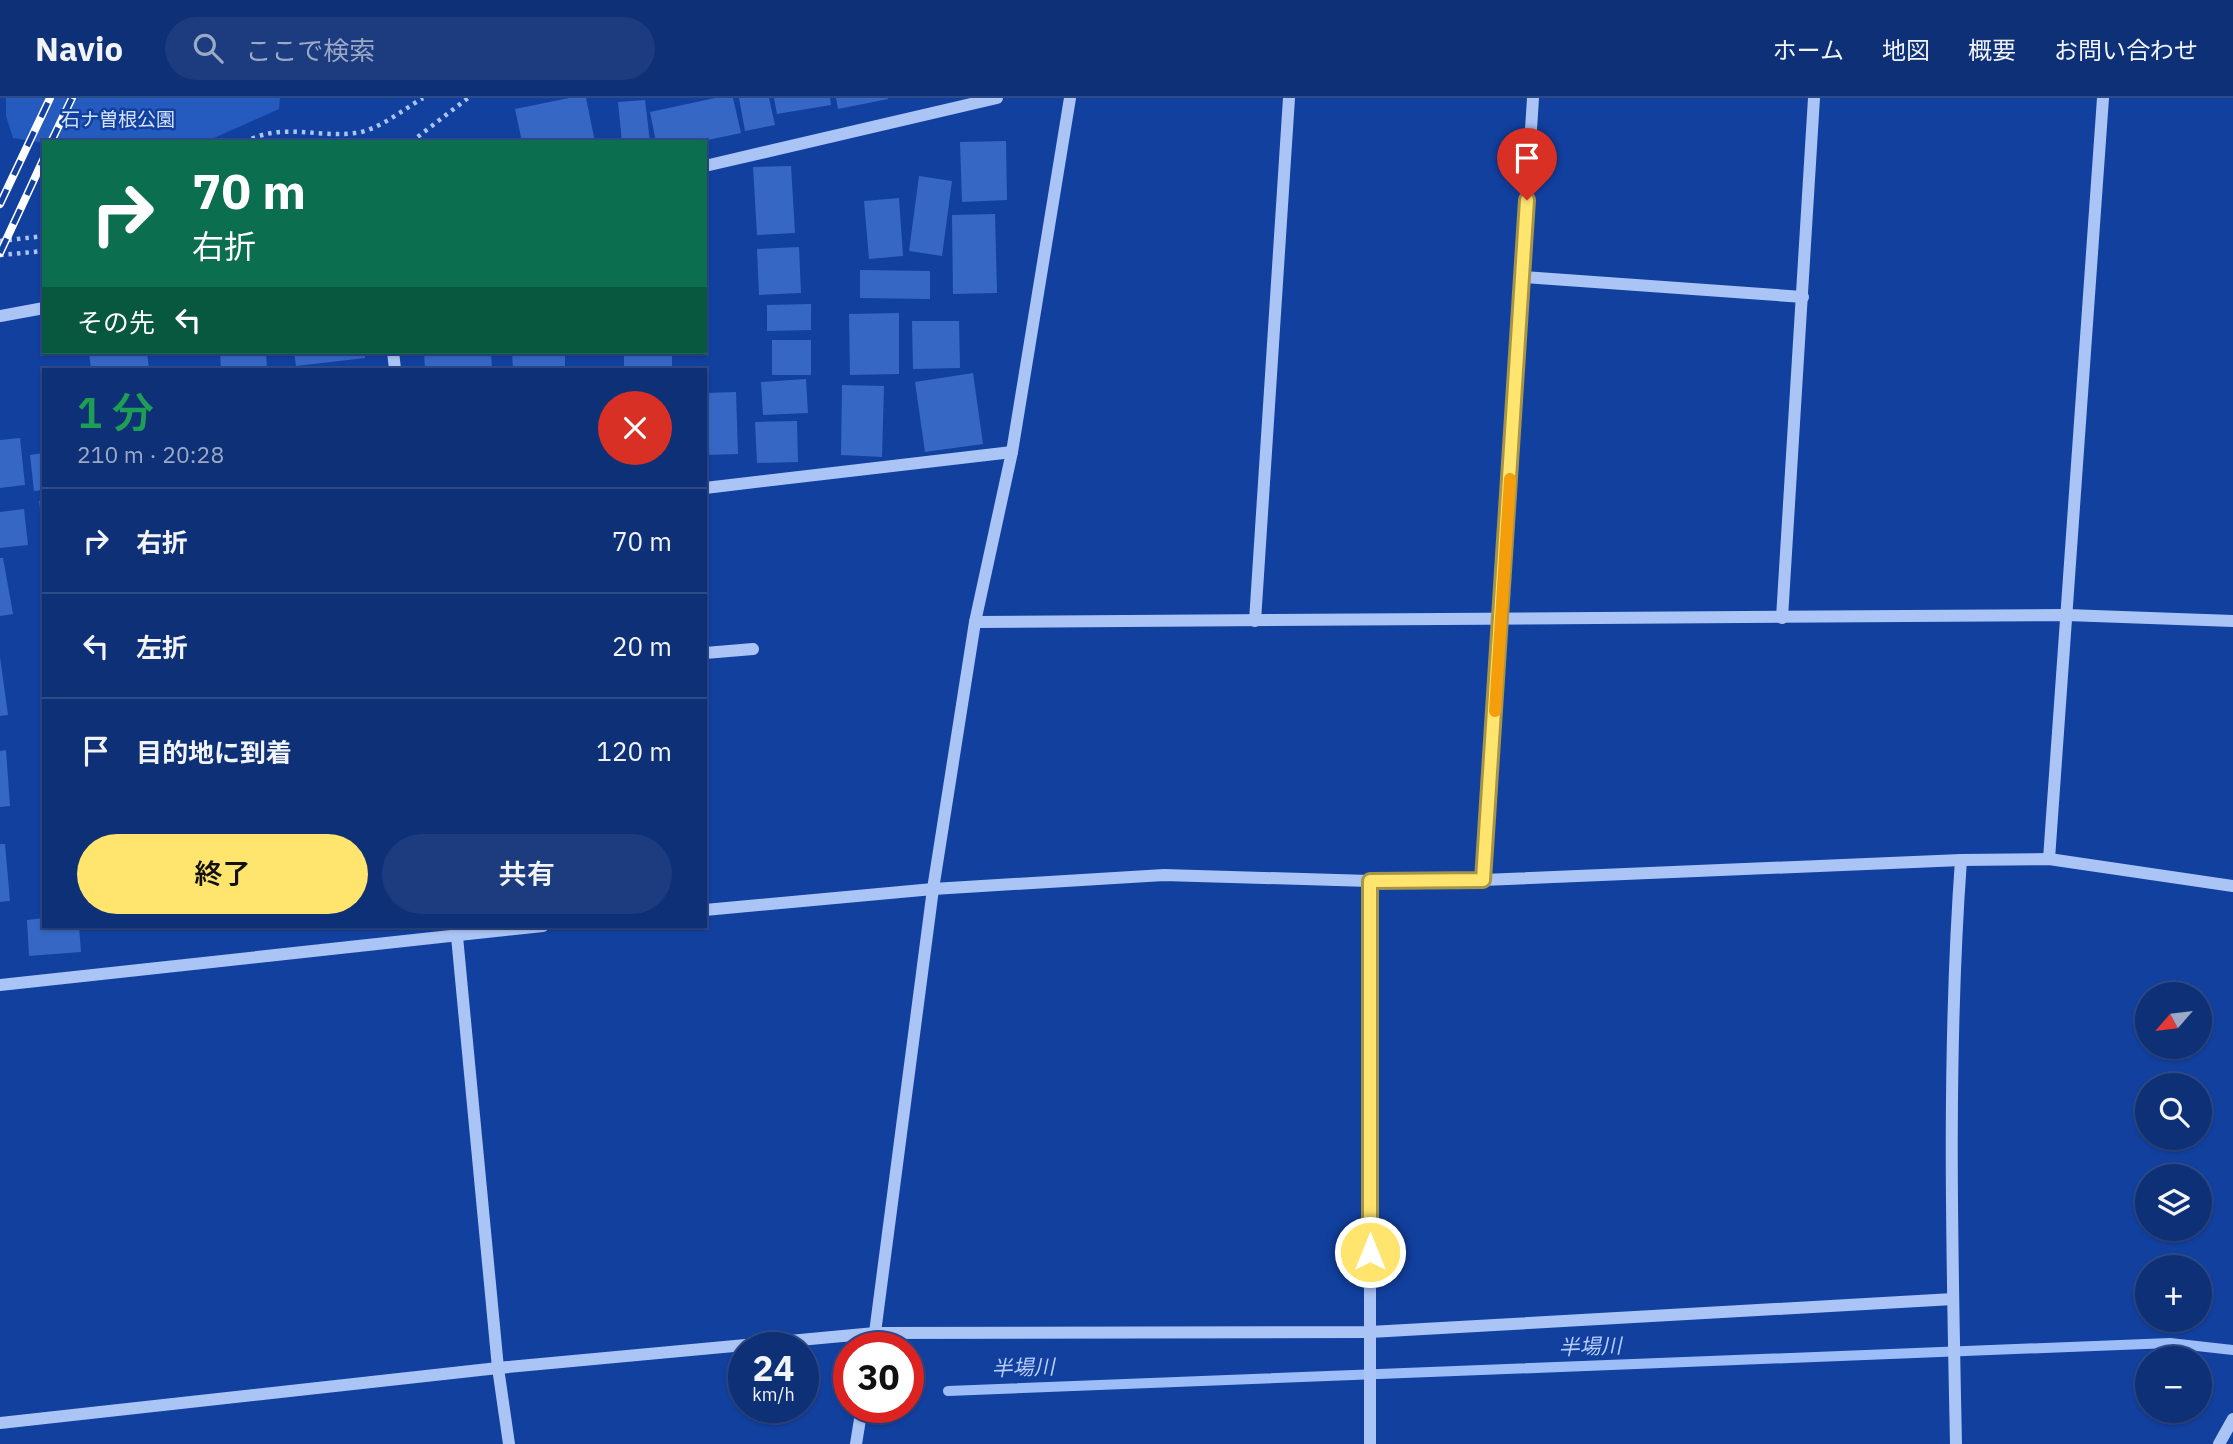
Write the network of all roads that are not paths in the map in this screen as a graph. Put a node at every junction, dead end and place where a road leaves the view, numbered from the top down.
1 (997, 98) edge
2 (1070, 98) edge
3 (1289, 98) edge
4 (1533, 98) edge
5 (1814, 98) edge
6 (2103, 98) edge
7 (707, 166) edge
8 (1523, 277) junction
9 (1803, 297) junction
10 (42, 308) edge
11 (0, 316) edge
12 (1012, 452) junction
13 (707, 488) edge
14 (2067, 615) junction
15 (1782, 618) junction
16 (1501, 620) junction
17 (1255, 621) junction
18 (2233, 621) edge
19 (975, 622) junction
20 (753, 649) dead end
21 (707, 653) edge
22 (2049, 859) junction
23 (1961, 860) junction
24 (1483, 880) junction
25 (1370, 881) junction
26 (2233, 886) edge
27 (933, 889) junction
28 (707, 910) edge
29 (500, 928) edge
30 (456, 930) edge
31 (0, 985) edge
32 (1953, 1299) junction
33 (875, 1332) edge
34 (1370, 1332) junction
35 (924, 1333) edge
36 (833, 1337) edge
37 (498, 1368) junction
38 (2233, 1419) edge
39 (0, 1423) edge
40 (859, 1423) edge
41 (509, 1444) edge
42 (856, 1444) edge
43 (1370, 1444) edge
44 (1956, 1444) edge
45 (2219, 1444) edge

1 - 7 street
2 - 12 street
3 - 17 street
4 - 8 street
5 - 9 street
6 - 14 street
8 - 9 street
8 - 16 street
9 - 15 street
10 - 11 street
12 - 13 street
12 - 19 street
14 - 15 street
14 - 18 street
14 - 22 street
15 - 16 street
16 - 17 street
16 - 24 street
17 - 19 street
19 - 27 street
20 - 21 street
22 - 23 street
22 - 26 street
23 - 24 street
23 - 32 street
24 - 25 street
25 - 27 street
25 - 34 street
27 - 28 street
27 - 33 street
29 - 30 street
30 - 31 street
30 - 37 street
32 - 34 street
32 - 44 street
34 - 35 street
34 - 43 street
36 - 37 street
37 - 39 street
37 - 41 street
38 - 45 street
40 - 42 street

